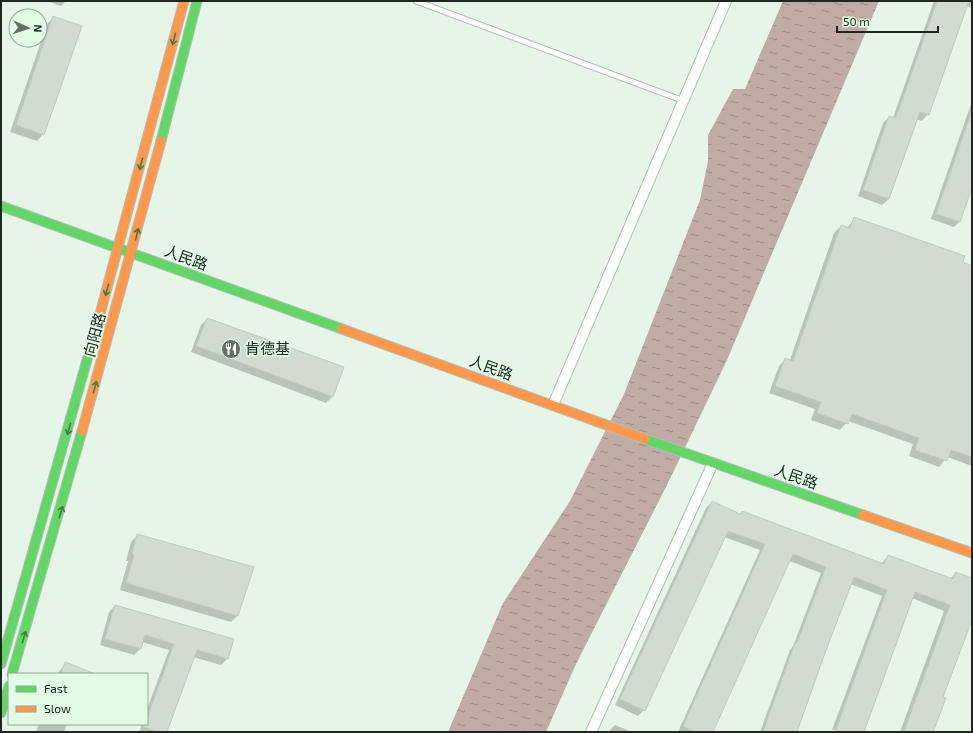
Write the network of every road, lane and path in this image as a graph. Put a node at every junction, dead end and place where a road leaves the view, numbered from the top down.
1 (184, 1) edge
2 (197, 1) edge
3 (416, 1) edge
4 (726, 1) edge
5 (685, 102) junction
6 (1, 206) edge
7 (118, 248) junction
8 (132, 254) junction
9 (553, 405) junction
10 (713, 463) junction
11 (972, 553) edge
12 (1, 664) edge
13 (12, 673) edge
14 (8, 689) edge
15 (1, 713) edge
16 (591, 732) edge

1 -> 7 street, 向阳路
8 -> 2 street, 向阳路
3 - 5 lane
4 - 5 street
5 - 9 street
6 - 7 street, 人民路
7 - 8 street, 人民路
7 -> 12 street, 向阳路
8 - 9 street, 人民路
13 -> 8 street, 向阳路
9 - 10 street, 人民路
10 - 11 street, 人民路
10 - 16 street
14 - 15 street

